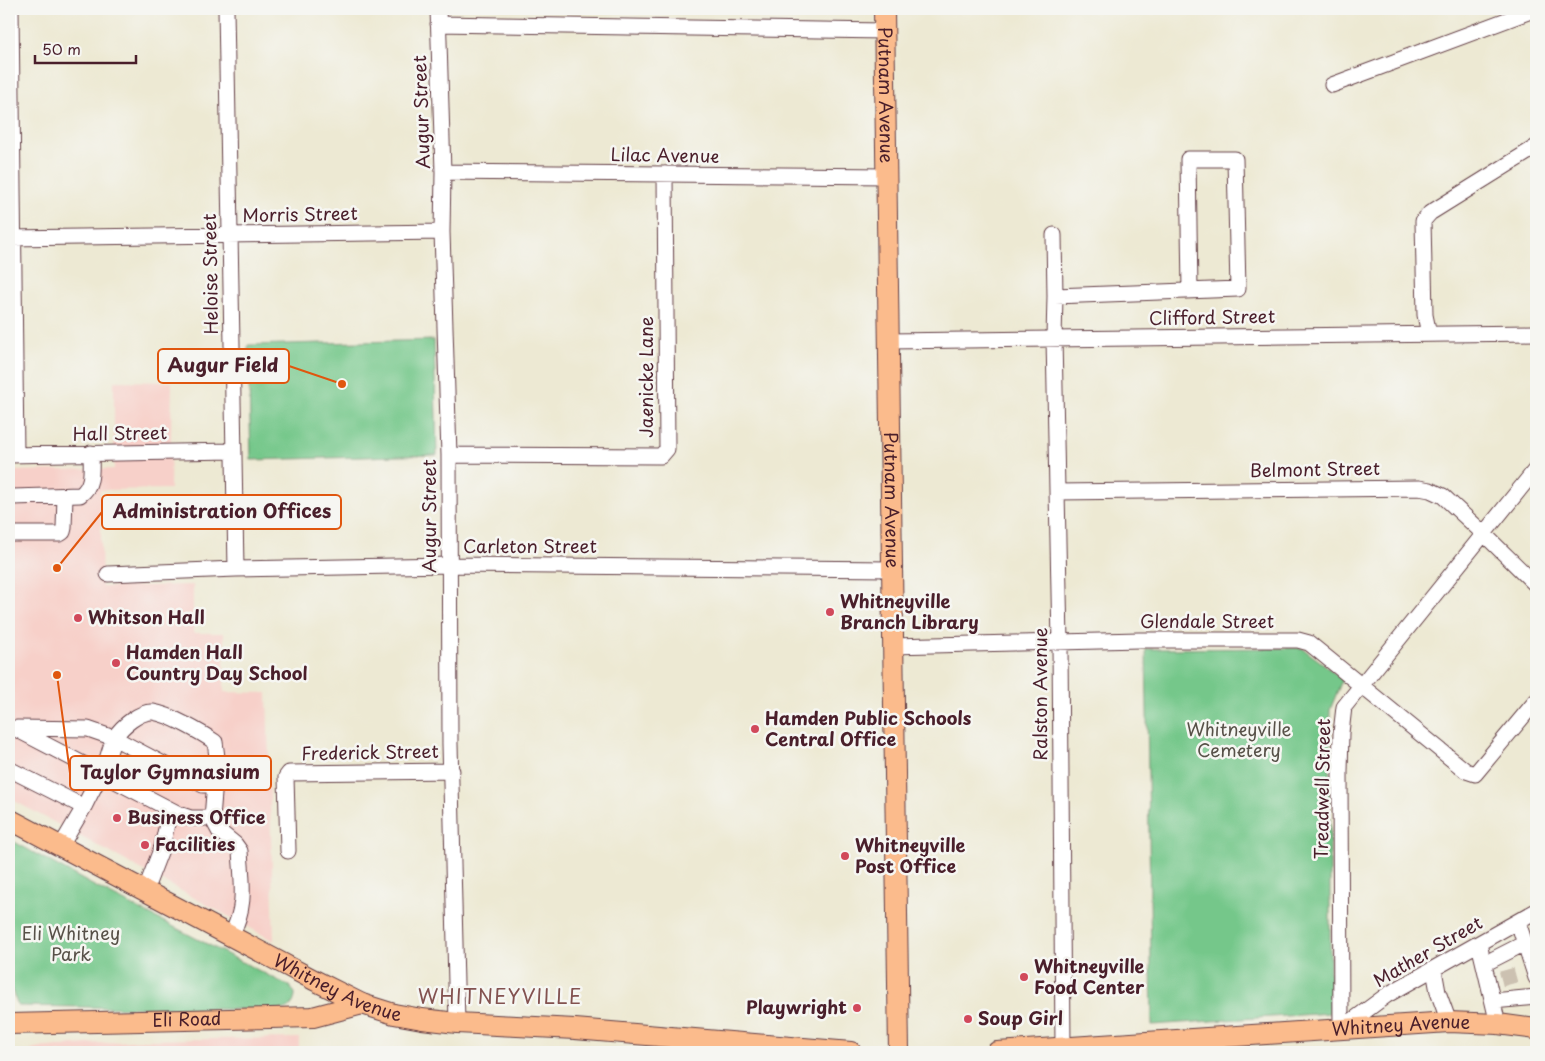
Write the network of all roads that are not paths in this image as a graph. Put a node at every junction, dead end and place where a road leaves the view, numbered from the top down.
1 (11, 9) edge
2 (226, 9) edge
3 (884, 9) edge
4 (1536, 9) edge
5 (438, 16) edge
6 (884, 31) junction
7 (1332, 85) dead end
8 (1536, 147) edge
9 (443, 172) junction
10 (665, 174) junction
11 (887, 176) junction
12 (442, 232) junction
13 (229, 235) junction
14 (1054, 235) dead end
15 (11, 238) edge
16 (1190, 290) junction
17 (1055, 296) junction
18 (1536, 333) edge
19 (1429, 334) junction
20 (1054, 338) junction
21 (889, 341) junction
22 (233, 451) junction
23 (91, 453) junction
24 (13, 455) edge
25 (449, 455) junction
26 (1536, 469) edge
27 (1057, 492) junction
28 (65, 496) junction
29 (9, 498) edge
30 (9, 534) edge
31 (1484, 534) junction
32 (449, 565) junction
33 (891, 569) junction
34 (236, 570) junction
35 (108, 574) dead end
36 (1536, 585) edge
37 (1060, 643) junction
38 (892, 646) junction
39 (1360, 685) junction
40 (1536, 701) edge
41 (11, 727) edge
42 (114, 738) junction
43 (9, 769) edge
44 (452, 771) junction
45 (100, 774) junction
46 (215, 785) junction
47 (84, 807) junction
48 (170, 810) junction
49 (212, 818) junction
50 (9, 819) edge
51 (62, 846) junction
52 (288, 851) dead end
53 (145, 891) junction
54 (1536, 911) edge
55 (1518, 922) junction
56 (231, 936) junction
57 (1525, 943) junction
58 (1479, 944) junction
59 (1484, 964) junction
60 (1434, 970) junction
61 (1531, 974) edge
62 (1536, 997) edge
63 (1493, 1001) junction
64 (362, 1004) junction
65 (1449, 1022) junction
66 (458, 1023) junction
67 (9, 1024) edge
68 (1498, 1024) junction
69 (1342, 1029) junction
70 (1536, 1030) edge
71 (1063, 1048) junction
72 (851, 1052) edge
73 (899, 1052) edge
74 (997, 1052) edge

1 - 15 street
2 - 13 street, Heloise Street
3 - 6 main road, Putnam Avenue
4 - 7 street
5 - 6 street
5 - 9 street, Augur Street
6 - 11 main road, Putnam Avenue
8 - 19 street
9 - 10 street, Lilac Avenue
9 - 12 street, Augur Street
10 - 11 street, Lilac Avenue
10 - 25 street, Jaenicke Lane
11 - 21 main road, Putnam Avenue
12 - 13 street, Morris Street
12 - 25 street, Augur Street
13 - 15 street, Morris Street
13 - 22 street, Heloise Street
14 - 17 street, Ralston Avenue
15 - 24 street
16 - 16 street
16 - 17 street
17 - 20 street, Ralston Avenue
18 - 19 street, Clifford Street
19 - 20 street, Clifford Street
20 - 21 street, Clifford Street
20 - 27 street, Ralston Avenue
21 - 33 main road, Putnam Avenue
22 - 23 street, Hall Street
22 - 34 street, Heloise Street
23 - 24 street, Hall Street
23 - 28 street
25 - 32 street, Augur Street
26 - 31 street, Treadwell Street
27 - 31 street, Belmont Street
27 - 37 street, Ralston Avenue
28 - 29 street
28 - 30 street
31 - 36 street, Belmont Street
31 - 39 street, Treadwell Street
32 - 33 street, Carleton Street
32 - 34 street, Carleton Street
32 - 44 street, Augur Street
33 - 38 main road, Putnam Avenue
34 - 35 street, Carleton Street
37 - 38 street, Glendale Street
37 - 39 street, Glendale Street
37 - 71 street, Ralston Avenue
38 - 73 main road, Putnam Avenue
39 - 40 street, Glendale Street
39 - 69 street, Treadwell Street
41 - 42 street
41 - 45 street
42 - 45 street
42 - 46 street
42 - 46 street
43 - 47 street
44 - 52 street, Frederick Street
44 - 66 street, Augur Street
45 - 47 street
45 - 48 street
46 - 49 street
47 - 51 street
48 - 49 street
48 - 53 street
49 - 56 street
50 - 51 main road, Whitney Avenue
51 - 53 main road, Whitney Avenue
53 - 56 main road, Whitney Avenue
54 - 55 street, Mather Street
55 - 57 street
55 - 58 street, Mather Street
56 - 64 main road, Whitney Avenue
57 - 59 street
57 - 61 street
58 - 59 street
58 - 60 street, Mather Street
59 - 63 street
60 - 65 street
60 - 69 street, Mather Street
62 - 63 street
63 - 68 street
64 - 66 main road, Whitney Avenue
64 - 67 main road, Eli Road
65 - 68 main road, Whitney Avenue
65 - 69 main road, Whitney Avenue
66 - 72 main road, Whitney Avenue
68 - 70 main road, Whitney Avenue
69 - 71 main road, Whitney Avenue
71 - 74 main road, Whitney Avenue

